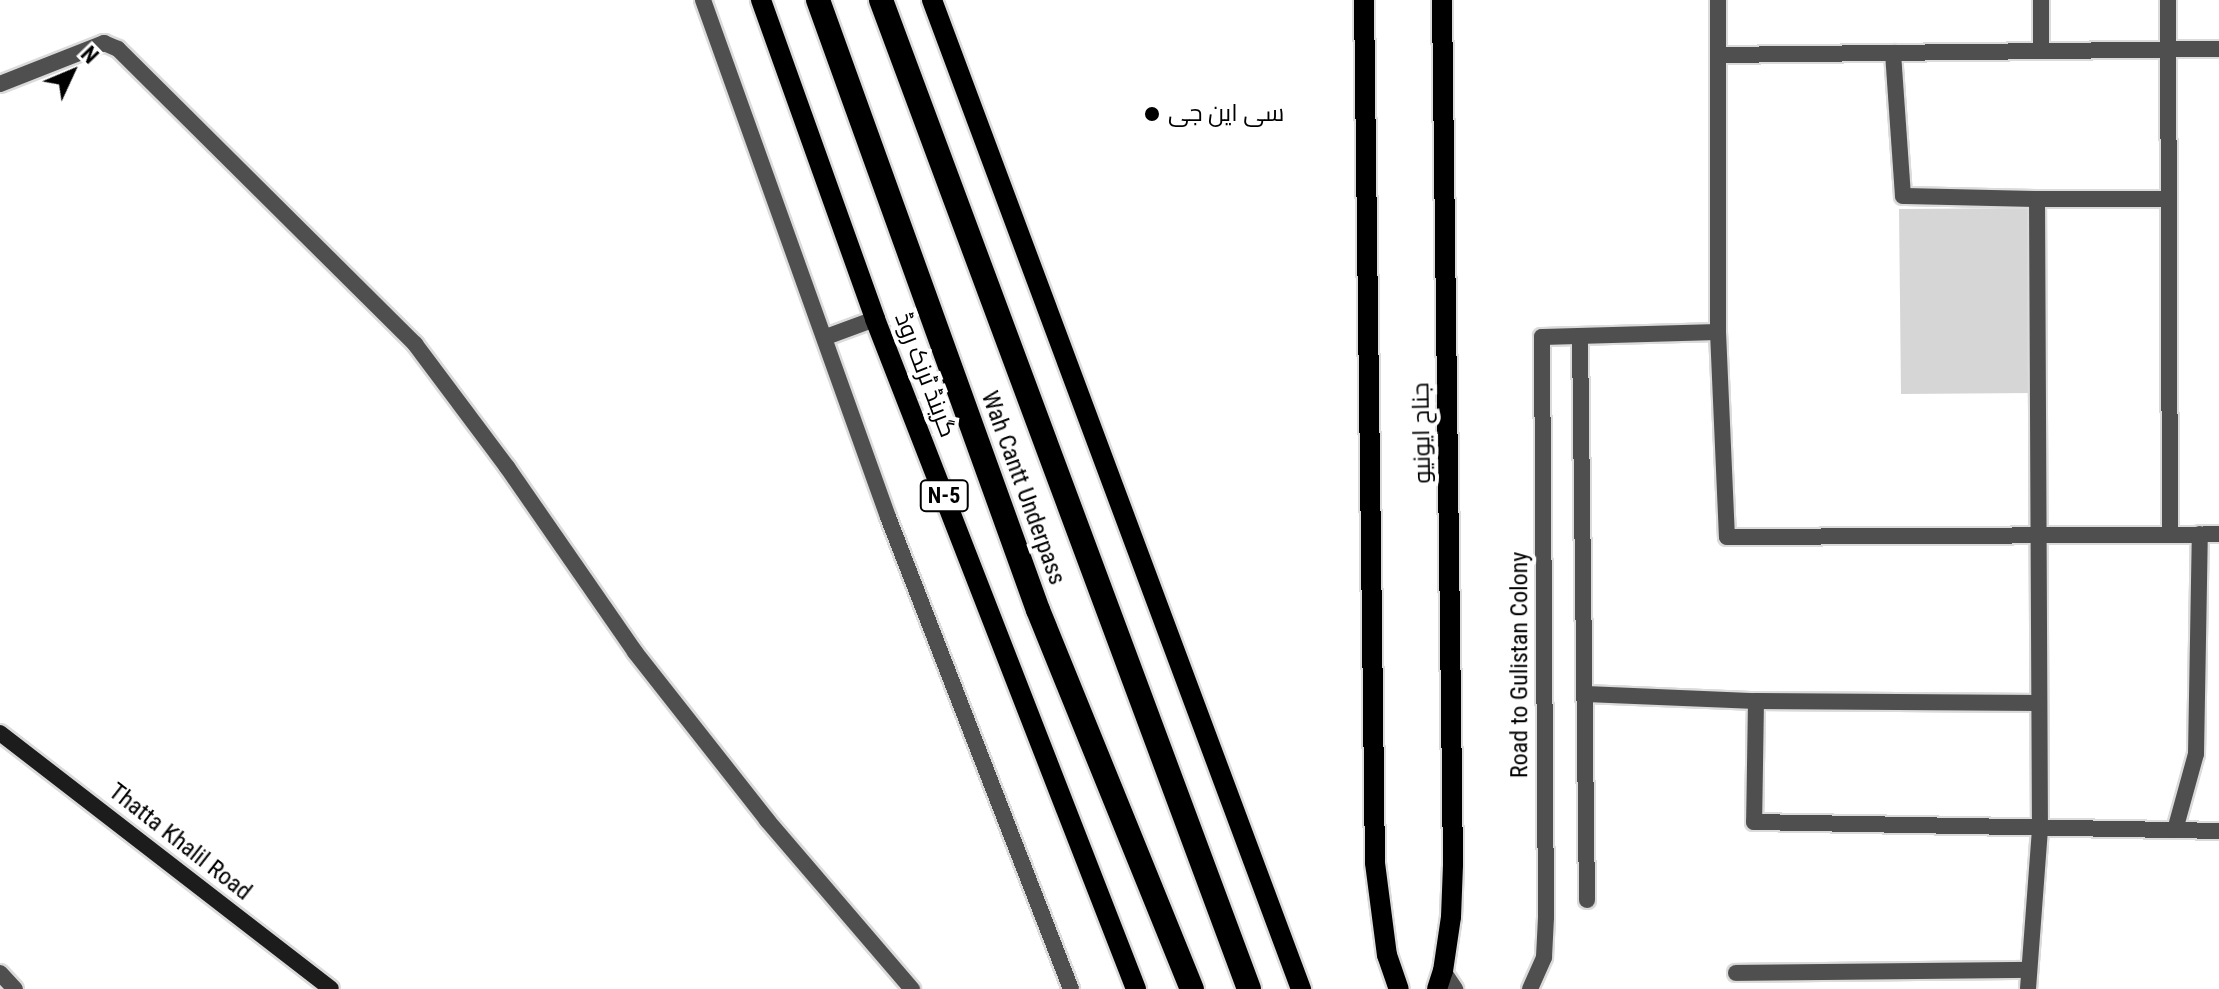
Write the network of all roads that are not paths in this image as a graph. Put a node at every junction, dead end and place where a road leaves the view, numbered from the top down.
1 (703, 0) edge
2 (761, 0) edge
3 (818, 0) edge
4 (881, 0) edge
5 (932, 0) edge
6 (1364, 0) edge
7 (1442, 0) edge
8 (1718, 0) edge
9 (2041, 0) edge
10 (2168, 0) edge
11 (2219, 49) edge
12 (2169, 50) junction
13 (2041, 51) junction
14 (1893, 53) junction
15 (1718, 55) junction
16 (0, 84) edge
17 (2037, 199) junction
18 (2169, 199) junction
19 (875, 319) junction
20 (1718, 332) junction
21 (1580, 336) junction
22 (826, 337) junction
23 (2170, 534) junction
24 (2200, 534) junction
25 (2219, 534) edge
26 (2040, 535) junction
27 (1586, 694) junction
28 (1756, 701) junction
29 (2039, 703) junction
30 (0, 733) edge
31 (2040, 829) junction
32 (2175, 830) junction
33 (2219, 831) edge
34 (1587, 900) dead end
35 (2029, 970) junction
36 (0, 973) edge
37 (1736, 973) dead end
38 (1440, 980) edge
39 (15, 989) edge
40 (331, 989) edge
41 (912, 989) edge
42 (1071, 989) edge
43 (1136, 989) edge
44 (1192, 989) edge
45 (1249, 989) edge
46 (1301, 989) edge
47 (1399, 989) edge
48 (1455, 989) edge
49 (1530, 989) edge
50 (2028, 989) edge

1 - 22 street
2 - 19 main road, گرینڈ ٹرنک روڈ / N-5
3 - 44 highway, Wah Cantt Underpass
4 - 45 highway, Wah Cantt Underpass
5 - 46 main road
6 - 47 main road
7 - 38 main road, جناح ایونیو
8 - 15 street
9 - 13 street
10 - 12 street
11 - 12 street
12 - 13 street
12 - 18 street
13 - 14 street
14 - 15 street
14 - 17 street
15 - 20 street
16 - 41 street
17 - 18 street
17 - 26 street
18 - 23 street
19 - 22 street
19 - 43 main road, گرینڈ ٹرنک روڈ / N-5
20 - 21 street
20 - 26 street
21 - 27 street
21 - 49 street, Road to Gulistan Colony
22 - 42 street
23 - 24 street
23 - 26 street
24 - 25 street
24 - 32 street
26 - 29 street
27 - 28 street
27 - 34 street
28 - 29 street
28 - 31 street
29 - 31 street
30 - 40 street, Thatta Khalil Road
31 - 32 street
31 - 35 street
32 - 33 street
35 - 37 street
35 - 50 street
36 - 39 street
38 - 48 street

